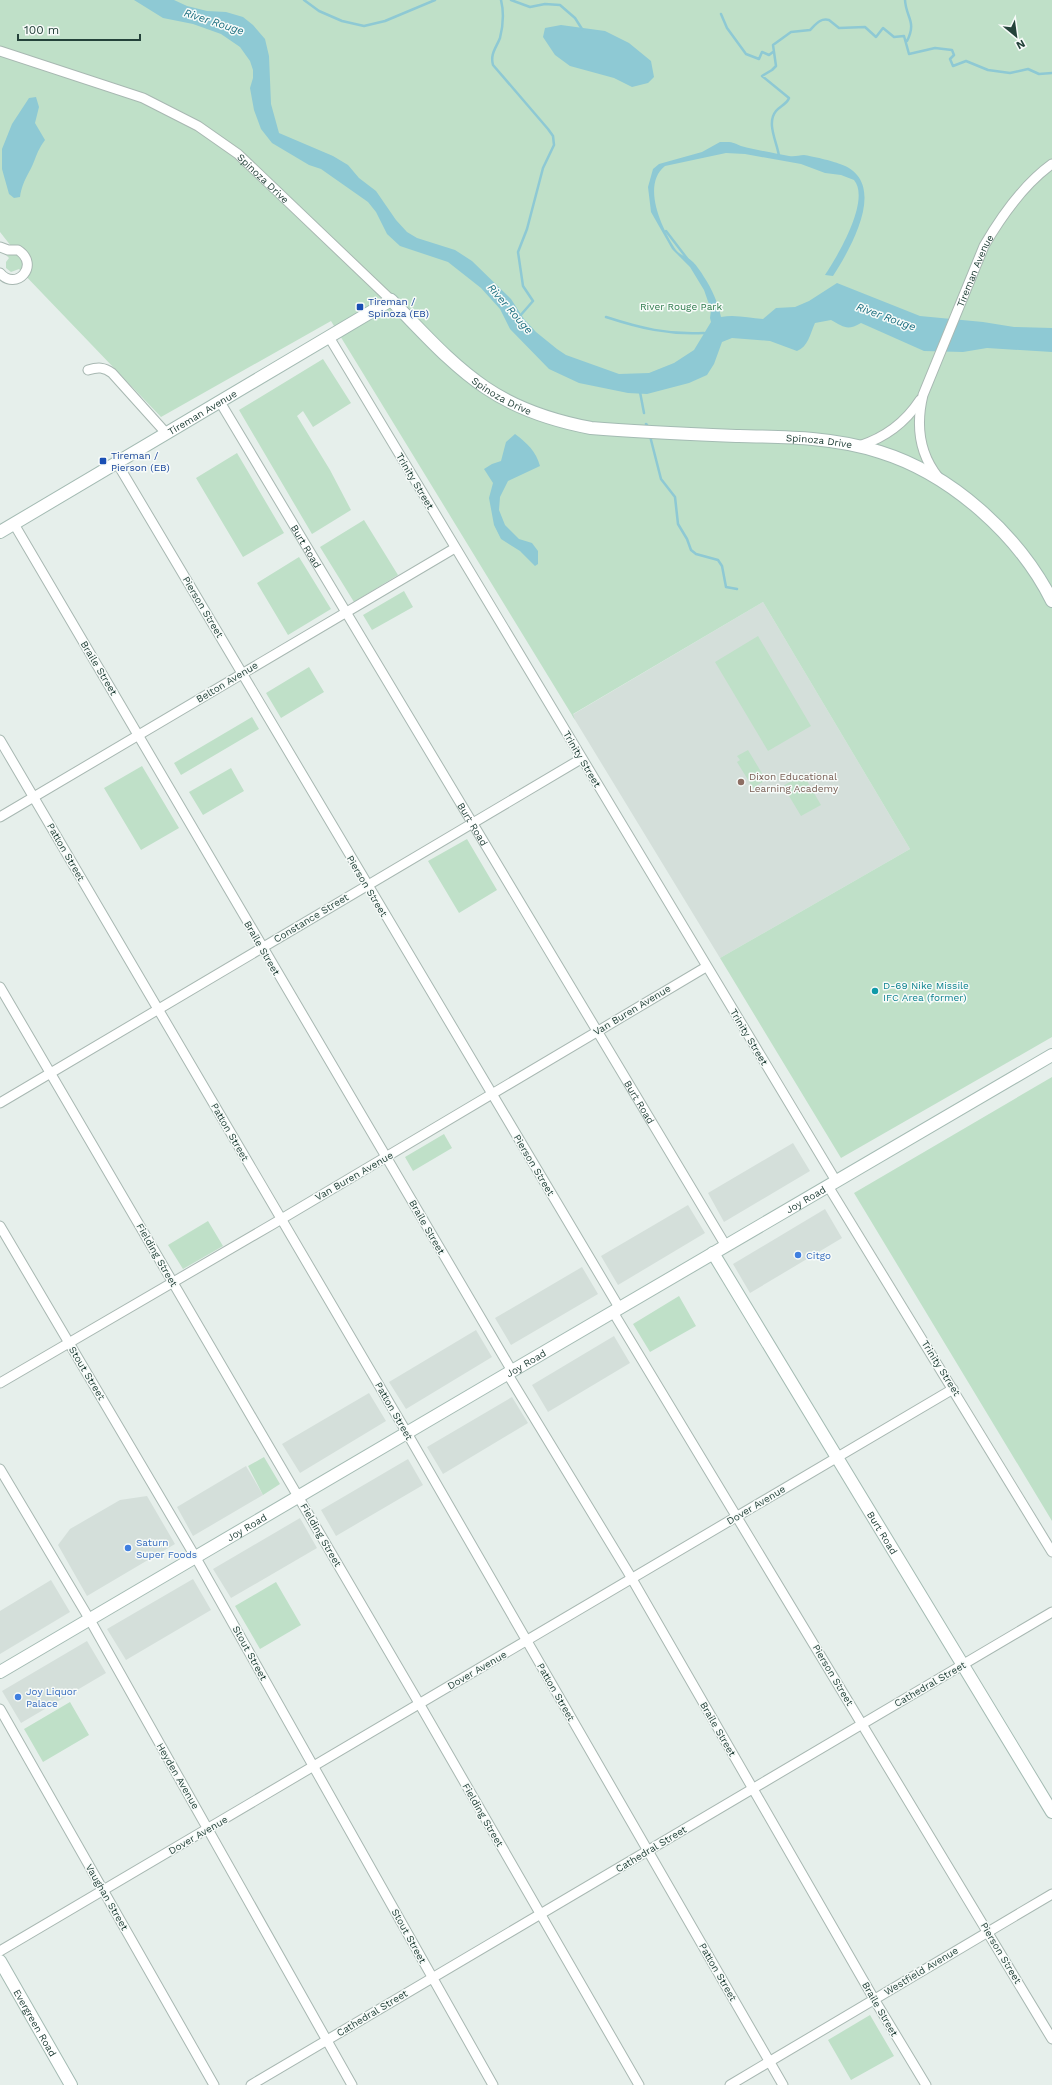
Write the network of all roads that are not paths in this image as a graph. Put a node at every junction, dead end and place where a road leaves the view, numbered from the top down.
1 (0, 51) edge
2 (1052, 164) edge
3 (0, 247) edge
4 (0, 272) edge
5 (391, 300) junction
6 (329, 337) junction
7 (88, 370) dead end
8 (923, 395) junction
9 (220, 402) junction
10 (166, 433) junction
11 (859, 446) junction
12 (117, 463) junction
13 (943, 483) junction
14 (14, 524) junction
15 (0, 532) edge
16 (455, 548) junction
17 (1052, 601) edge
18 (346, 612) junction
19 (242, 673) junction
20 (139, 735) junction
21 (0, 740) edge
22 (581, 759) junction
23 (34, 798) junction
24 (0, 817) edge
25 (473, 823) junction
26 (366, 886) junction
27 (262, 948) junction
28 (706, 967) junction
29 (0, 987) edge
30 (158, 1010) junction
31 (598, 1031) junction
32 (1052, 1055) edge
33 (50, 1073) junction
34 (492, 1094) junction
35 (0, 1103) edge
36 (387, 1157) junction
37 (832, 1183) junction
38 (281, 1219) junction
39 (0, 1226) edge
40 (726, 1246) junction
41 (713, 1253) junction
42 (173, 1282) junction
43 (616, 1310) junction
44 (70, 1343) junction
45 (510, 1372) junction
46 (0, 1384) edge
47 (953, 1389) junction
48 (407, 1433) junction
49 (838, 1457) junction
50 (0, 1469) edge
51 (299, 1496) junction
52 (737, 1516) junction
53 (1052, 1552) edge
54 (196, 1558) junction
55 (631, 1579) junction
56 (1052, 1612) edge
57 (90, 1620) junction
58 (526, 1641) junction
59 (963, 1665) junction
60 (0, 1672) edge
61 (419, 1704) junction
62 (0, 1709) edge
63 (863, 1724) junction
64 (313, 1766) junction
65 (753, 1789) junction
66 (1052, 1812) edge
67 (208, 1829) junction
68 (648, 1851) junction
69 (104, 1890) junction
70 (1052, 1894) edge
71 (540, 1914) junction
72 (988, 1931) junction
73 (0, 1951) edge
74 (0, 1961) edge
75 (433, 1978) junction
76 (874, 1999) junction
77 (1052, 2039) edge
78 (327, 2040) junction
79 (769, 2061) junction
80 (71, 2085) edge
81 (214, 2085) edge
82 (250, 2085) edge
83 (352, 2085) edge
84 (493, 2085) edge
85 (639, 2085) edge
86 (730, 2085) edge
87 (783, 2085) edge
88 (926, 2085) edge

1 - 5 street, Spinoza Drive
2 - 8 street, Tireman Avenue
3 - 4 street
5 - 6 street, Tireman Avenue
5 - 11 street, Spinoza Drive
6 - 9 street, Tireman Avenue
6 - 16 street, Trinity Street
7 - 10 street
8 - 11 street
8 - 13 street
9 - 10 street, Tireman Avenue
9 - 18 street, Burt Road
10 - 12 street, Tireman Avenue
11 - 13 street, Spinoza Drive
12 - 14 street, Tireman Avenue
12 - 19 street, Pierson Street
13 - 17 street, Spinoza Drive
14 - 15 street, Tireman Avenue
14 - 20 street, Braile Street
16 - 18 street, Belton Avenue
16 - 22 street, Trinity Street
18 - 19 street, Belton Avenue
18 - 25 street, Burt Road
19 - 20 street, Belton Avenue
19 - 26 street, Pierson Street
20 - 23 street, Belton Avenue
20 - 27 street, Braile Street
21 - 23 street, Patton Street
22 - 25 street, Constance Street
22 - 28 street, Trinity Street
23 - 24 street, Belton Avenue
23 - 30 street, Patton Street
25 - 26 street, Constance Street
25 - 31 street, Burt Road
26 - 27 street, Constance Street
26 - 34 street, Pierson Street
27 - 30 street, Constance Street
27 - 36 street, Braile Street
28 - 31 street, Van Buren Avenue
28 - 37 street, Trinity Street
29 - 33 street, Fielding Street
30 - 33 street, Constance Street
30 - 38 street, Patton Street
31 - 34 street, Van Buren Avenue
31 - 40 street, Burt Road
32 - 37 street, Joy Road
33 - 35 street, Constance Street
33 - 42 street, Fielding Street
34 - 36 street, Van Buren Avenue
34 - 43 street, Pierson Street
36 - 38 street, Van Buren Avenue
36 - 45 street, Braile Street
37 - 40 street, Joy Road
37 - 47 street, Trinity Street
38 - 42 street, Van Buren Avenue
38 - 48 street, Patton Street
39 - 44 street, Stout Street
40 - 41 street, Joy Road
41 - 43 street, Joy Road
41 - 49 street, Burt Road
42 - 44 street, Van Buren Avenue
42 - 51 street, Fielding Street
43 - 45 street, Joy Road
43 - 52 street, Pierson Street
44 - 46 street, Van Buren Avenue
44 - 54 street, Stout Street
45 - 48 street, Joy Road
45 - 55 street, Braile Street
47 - 49 street, Dover Avenue
47 - 53 street, Trinity Street
48 - 51 street, Joy Road
48 - 58 street, Patton Street
49 - 52 street, Dover Avenue
49 - 59 street, Burt Road
50 - 57 street, Heyden Avenue
51 - 54 street, Joy Road
51 - 61 street, Fielding Street
52 - 55 street, Dover Avenue
52 - 63 street, Pierson Street
54 - 57 street, Joy Road
54 - 64 street, Stout Street
55 - 58 street, Dover Avenue
55 - 65 street, Braile Street
56 - 59 street, Cathedral Street
57 - 60 street, Joy Road
57 - 67 street, Heyden Avenue
58 - 61 street, Dover Avenue
58 - 68 street, Patton Street
59 - 63 street, Cathedral Street
59 - 66 street, Burt Road
61 - 64 street, Dover Avenue
61 - 71 street, Fielding Street
62 - 69 street, Vaughan Street
63 - 65 street, Cathedral Street
63 - 72 street, Pierson Street
64 - 67 street, Dover Avenue
64 - 75 street, Stout Street
65 - 68 street, Cathedral Street
65 - 76 street, Braile Street
67 - 69 street, Dover Avenue
67 - 78 street, Heyden Avenue
68 - 71 street, Cathedral Street
68 - 79 street, Patton Street
69 - 73 street, Dover Avenue
69 - 81 street, Vaughan Street
70 - 72 street, Westfield Avenue
71 - 75 street, Cathedral Street
71 - 85 street, Fielding Street
72 - 76 street, Westfield Avenue
72 - 77 street, Pierson Street
74 - 80 street, Evergreen Road
75 - 78 street, Cathedral Street
75 - 84 street, Stout Street
76 - 79 street, Westfield Avenue
76 - 88 street, Braile Street
78 - 82 street, Cathedral Street
78 - 83 street, Heyden Avenue
79 - 86 street, Westfield Avenue
79 - 87 street, Patton Street

